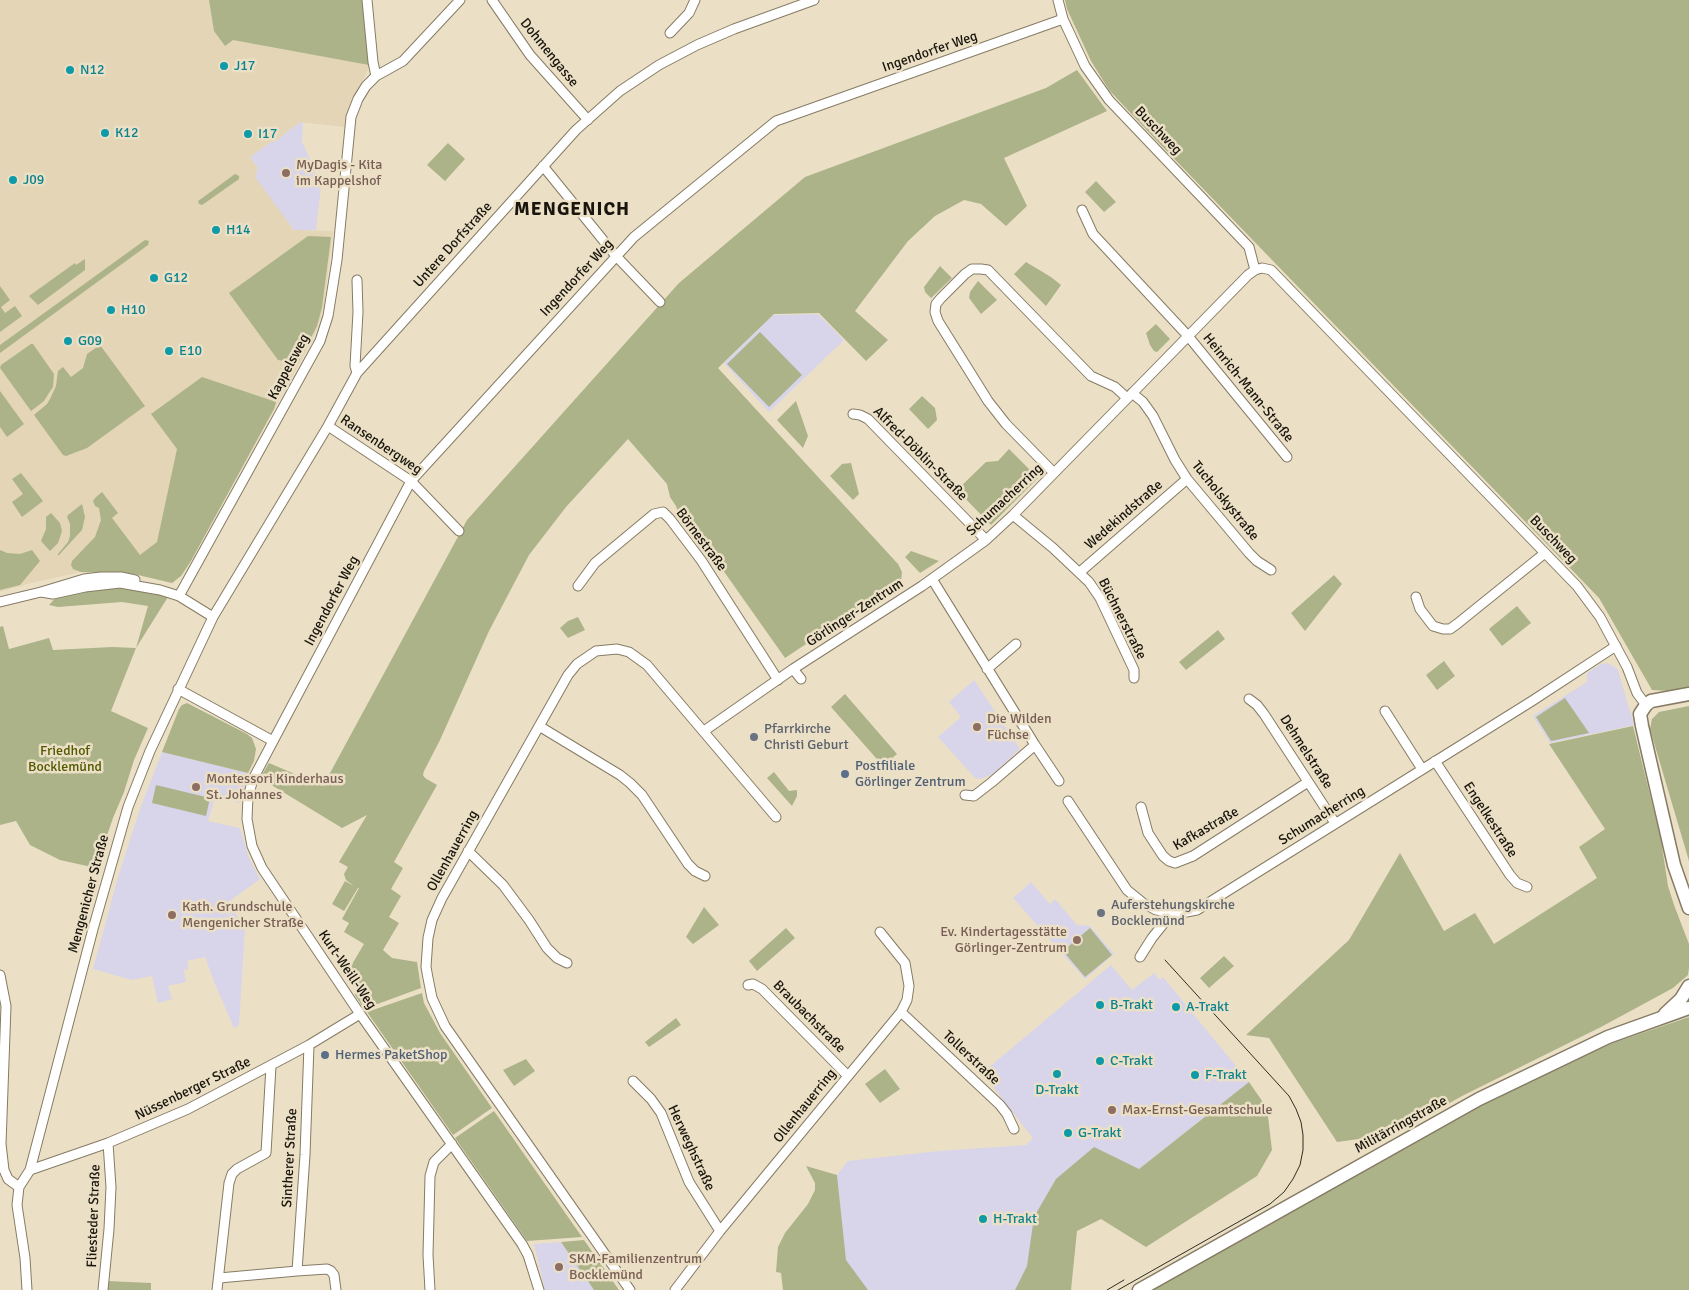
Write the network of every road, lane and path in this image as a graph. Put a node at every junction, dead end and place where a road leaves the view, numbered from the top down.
1 (368, 0) edge
2 (460, 0) edge
3 (492, 0) edge
4 (695, 0) edge
5 (814, 0) edge
6 (1058, 0) edge
7 (1063, 19) junction
8 (670, 33) dead end
9 (376, 76) junction
10 (588, 120) junction
11 (543, 166) junction
12 (1082, 210) dead end
13 (616, 256) junction
14 (1259, 269) junction
15 (357, 280) dead end
16 (660, 302) dead end
17 (1188, 336) junction
18 (357, 373) junction
19 (1130, 395) junction
20 (853, 414) dead end
21 (328, 426) junction
22 (1287, 457) dead end
23 (1054, 473) junction
24 (1187, 480) junction
25 (411, 481) junction
26 (1013, 515) junction
27 (459, 532) dead end
28 (986, 540) junction
29 (1545, 553) junction
30 (1271, 570) dead end
31 (1080, 572) junction
32 (932, 579) junction
33 (578, 586) dead end
34 (179, 596) junction
35 (1416, 597) dead end
36 (0, 602) edge
37 (213, 617) junction
38 (1016, 644) dead end
39 (1616, 646) junction
40 (987, 668) junction
41 (793, 669) junction
42 (1134, 678) dead end
43 (801, 679) dead end
44 (778, 680) junction
45 (178, 689) junction
46 (1689, 694) edge
47 (1249, 699) dead end
48 (1646, 705) junction
49 (1385, 711) dead end
50 (539, 726) junction
51 (704, 731) junction
52 (273, 740) junction
53 (1035, 745) junction
54 (1435, 761) junction
55 (1422, 770) junction
56 (1059, 781) dead end
57 (1308, 782) junction
58 (965, 795) dead end
59 (1068, 801) dead end
60 (1141, 807) dead end
61 (776, 817) dead end
62 (1336, 823) junction
63 (468, 851) junction
64 (705, 876) dead end
65 (1527, 888) dead end
66 (1689, 908) edge
67 (1168, 913) junction
68 (880, 932) dead end
69 (1140, 957) dead end
70 (567, 963) dead end
71 (0, 974) edge
72 (748, 985) dead end
73 (1689, 986) edge
74 (1689, 1008) edge
75 (901, 1012) junction
76 (360, 1014) junction
77 (1664, 1016) junction
78 (309, 1045) junction
79 (271, 1066) junction
80 (848, 1076) junction
81 (633, 1081) dead end
82 (1014, 1129) dead end
83 (108, 1143) junction
84 (452, 1144) junction
85 (30, 1170) junction
86 (19, 1187) junction
87 (720, 1231) junction
88 (297, 1271) junction
89 (219, 1278) junction
90 (28, 1290) edge
91 (103, 1290) edge
92 (217, 1290) edge
93 (336, 1290) edge
94 (430, 1290) edge
95 (539, 1290) edge
96 (630, 1290) edge
97 (675, 1290) edge
98 (1139, 1290) edge

1 - 9 street
2 - 9 street
3 - 10 street, Dohmengasse
4 - 8 street
5 - 10 street, Untere Dorfstraße
6 - 7 street, Buschweg
7 - 13 street, Ingendorfer Weg
7 - 14 street, Buschweg
9 - 34 street, Kappelsweg
10 - 11 street, Untere Dorfstraße
11 - 13 street
11 - 18 street, Untere Dorfstraße
12 - 17 street, Heinrich-Mann-Straße
13 - 16 street
13 - 25 street, Ingendorfer Weg
14 - 17 street, Schumacherring
14 - 29 street, Buschweg
15 - 18 street
17 - 19 street, Schumacherring
17 - 22 street, Heinrich-Mann-Straße
18 - 21 street, Untere Dorfstraße
19 - 23 street, Schumacherring
19 - 23 street, Tucholskystraße
19 - 24 street, Tucholskystraße
20 - 28 street, Alfred-Döblin-Straße
21 - 25 street, Ransenbergweg
21 - 37 street, Untere Dorfstraße
23 - 26 street, Schumacherring
24 - 30 street, Tucholskystraße
24 - 31 street, Wedekindstraße
25 - 27 street, Ransenbergweg
25 - 52 street, Ingendorfer Weg
26 - 28 street, Schumacherring
26 - 31 street, Büchnerstraße
28 - 32 street, Schumacherring
29 - 35 street
29 - 39 street, Buschweg
31 - 42 street, Büchnerstraße
32 - 40 street
32 - 41 street, Görlinger-Zentrum
33 - 44 street, Börnestraße
34 - 36 street
34 - 37 street
37 - 45 street, Mengenicher Straße
38 - 40 street
39 - 48 street, Buschweg
39 - 54 street, Schumacherring
40 - 53 street
41 - 43 street
41 - 44 street, Görlinger-Zentrum
44 - 51 street, Görlinger-Zentrum
45 - 52 street
45 - 85 street, Mengenicher Straße
46 - 48 main road
47 - 57 street, Dehmelstraße
48 - 66 main road
49 - 55 street
50 - 51 street, Ollenhauerring
50 - 63 street, Ollenhauerring
50 - 64 street
51 - 61 street, Ollenhauerring
52 - 76 street, Kurt-Weill-Weg
53 - 56 street
53 - 58 street
54 - 55 street, Schumacherring
54 - 65 street, Engelkestraße
55 - 62 street, Schumacherring
57 - 60 street, Kafkastraße
57 - 62 street, Dehmelstraße
59 - 67 street, Schumacherring
62 - 67 street, Schumacherring
63 - 70 street
63 - 96 street, Ollenhauerring
67 - 69 street
68 - 75 street, Ollenhauerring
71 - 86 street
72 - 80 street, Braubachstraße
73 - 77 main road
74 - 77 main road, Militärringstraße
75 - 80 street, Ollenhauerring
75 - 82 street, Tollerstraße
76 - 78 street, Nüssenberger Straße
76 - 84 street, Kurt-Weill-Weg
77 - 98 main road, Militärringstraße
78 - 79 street, Nüssenberger Straße
78 - 88 street, Sintherer Straße
79 - 83 street, Nüssenberger Straße
79 - 89 street
80 - 87 street, Ollenhauerring
81 - 87 street, Herweghstraße
83 - 85 street, Nüssenberger Straße
83 - 91 street, Fliesteder Straße
84 - 94 street
84 - 95 street, Kurt-Weill-Weg
85 - 86 street, Mengenicher Straße
86 - 90 street
87 - 97 street, Ollenhauerring
88 - 89 street
88 - 93 street
89 - 92 street

